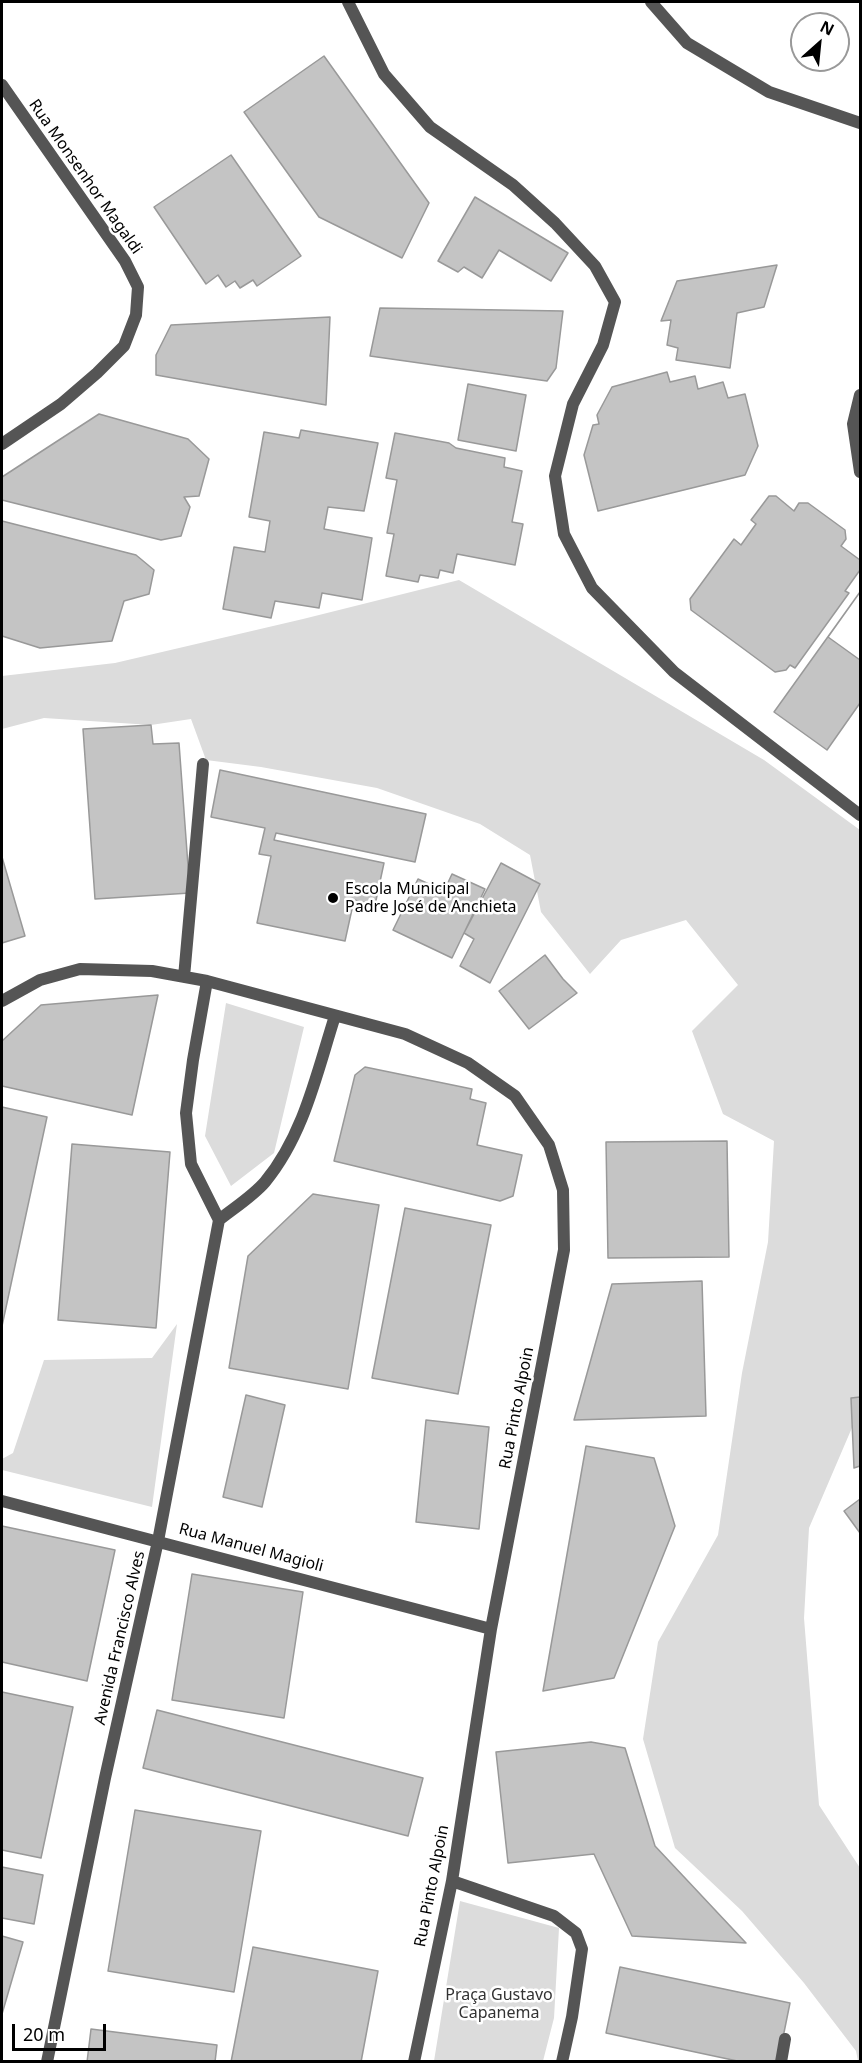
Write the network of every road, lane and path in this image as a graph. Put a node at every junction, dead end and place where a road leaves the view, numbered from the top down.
1 (348, 2) edge
2 (651, 2) edge
3 (2, 85) edge
4 (861, 123) edge
5 (861, 395) edge
6 (2, 444) edge
7 (861, 472) edge
8 (203, 764) dead end
9 (861, 815) edge
10 (184, 977) junction
11 (207, 981) junction
12 (2, 1001) edge
13 (335, 1016) junction
14 (219, 1220) junction
15 (2, 1501) edge
16 (158, 1541) junction
17 (491, 1629) junction
18 (452, 1881) junction
19 (785, 2039) dead end
20 (47, 2061) edge
21 (414, 2061) edge
22 (562, 2061) edge
23 (781, 2061) edge

1 - 9 street
2 - 4 street
3 - 6 street, Rua Monsenhor Magaldi
5 - 7 street
8 - 10 street
10 - 11 street, Rua Pinto Alpoin
10 - 12 street, Rua Pinto Alpoin
11 - 13 street, Rua Pinto Alpoin
11 - 14 street
13 - 14 street
13 - 17 street, Rua Pinto Alpoin
14 - 16 street, Avenida Francisco Alves
15 - 16 street, Rua Manuel Magioli
16 - 17 street, Rua Manuel Magioli
16 - 20 street, Avenida Francisco Alves
17 - 18 street, Rua Pinto Alpoin
18 - 21 street, Rua Pinto Alpoin
18 - 22 street
19 - 23 street

